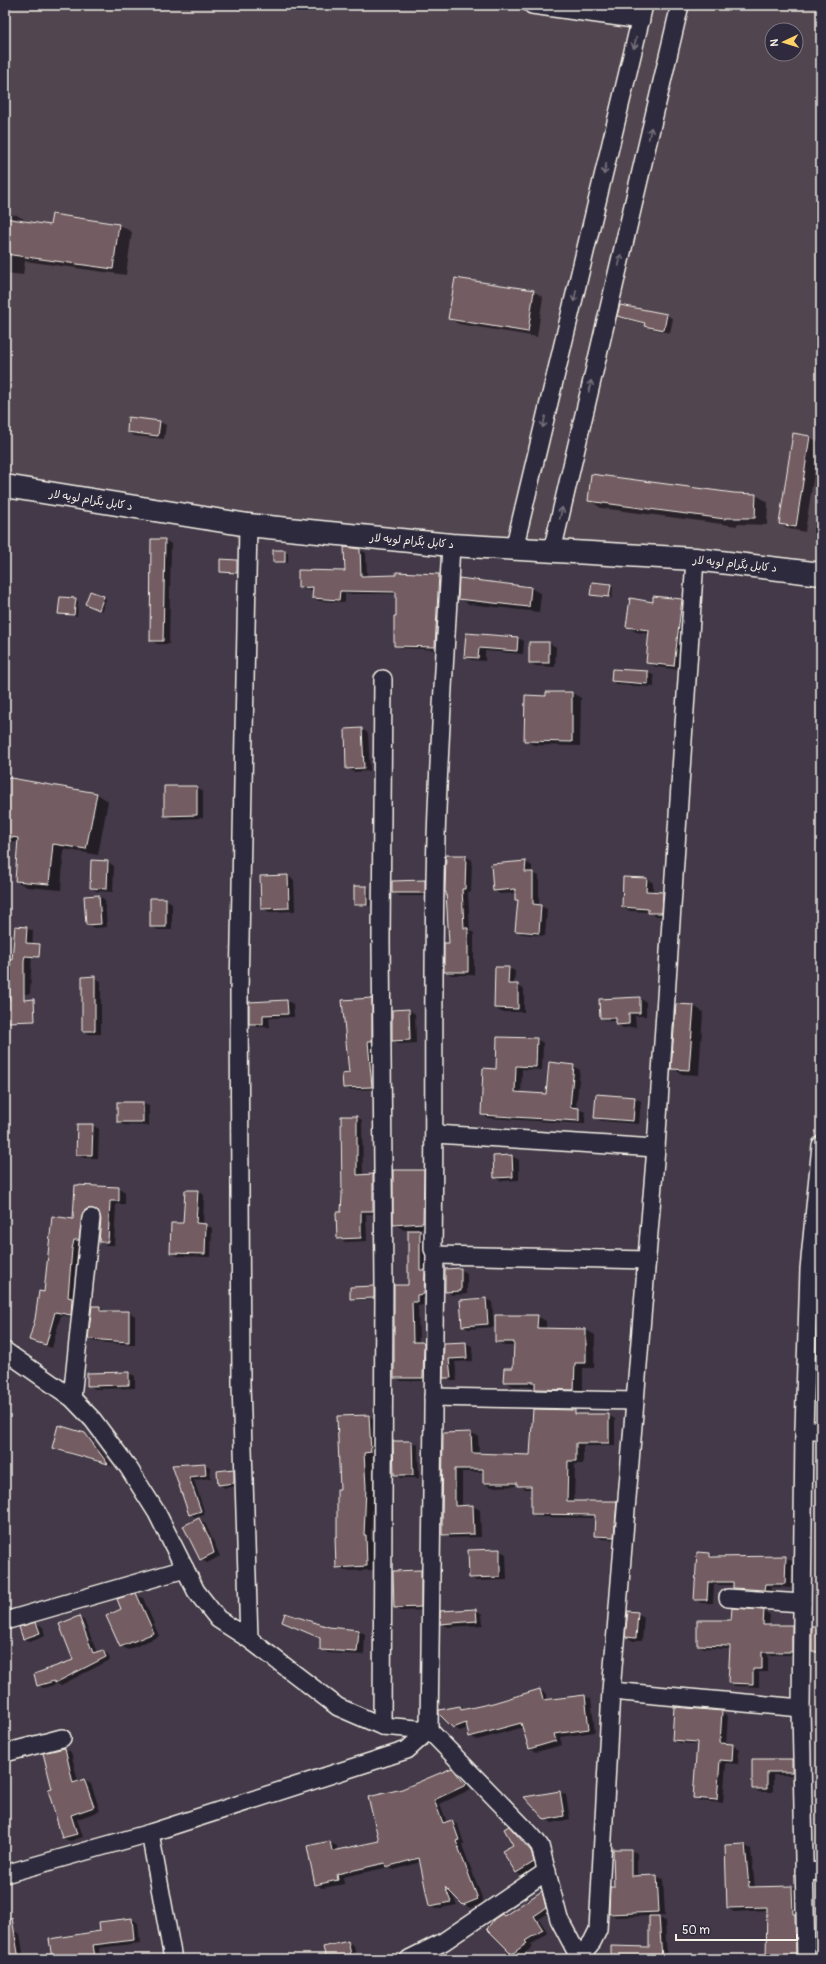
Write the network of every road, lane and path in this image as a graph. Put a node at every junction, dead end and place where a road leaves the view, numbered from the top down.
1 (532, 5) edge
2 (680, 5) edge
3 (642, 13) edge
4 (5, 486) edge
5 (248, 525) junction
6 (451, 545) junction
7 (514, 549) junction
8 (552, 551) junction
9 (695, 559) junction
10 (821, 574) edge
11 (382, 679) dead end
12 (435, 1134) junction
13 (821, 1145) edge
14 (656, 1148) junction
15 (91, 1218) dead end
16 (435, 1253) junction
17 (647, 1260) junction
18 (815, 1269) edge
19 (5, 1351) edge
20 (433, 1397) junction
21 (72, 1398) junction
22 (635, 1401) junction
23 (813, 1430) edge
24 (185, 1570) junction
25 (728, 1598) dead end
26 (802, 1603) junction
27 (5, 1621) edge
28 (249, 1639) junction
29 (611, 1692) junction
30 (801, 1708) junction
31 (382, 1726) junction
32 (429, 1730) junction
33 (62, 1738) dead end
34 (5, 1753) edge
35 (150, 1833) junction
36 (547, 1871) junction
37 (821, 1871) edge
38 (804, 1872) junction
39 (5, 1874) edge
40 (173, 1959) edge
41 (408, 1959) edge
42 (580, 1959) edge
43 (806, 1959) edge

1 - 3 street
8 -> 2 street
3 -> 7 street
4 - 5 highway, د کابل بگرام لویه لار
5 - 6 highway, د کابل بگرام لویه لار
5 - 28 street
6 - 7 highway, د کابل بگرام لویه لار
6 - 12 street
7 - 8 highway, د کابل بگرام لویه لار
8 - 9 highway, د کابل بگرام لویه لار
9 - 10 highway, د کابل بگرام لویه لار
9 - 14 street
11 - 31 street
12 - 14 street
12 - 16 street
13 - 18 street
14 - 17 street
15 - 21 street
16 - 17 street
16 - 20 street
17 - 22 street
18 - 23 street
19 - 21 street
20 - 22 street
20 - 32 street
21 - 24 street
22 - 29 street
23 - 26 street
24 - 27 street
24 - 28 street
25 - 26 street
26 - 30 street
28 - 31 street
29 - 30 street
29 - 42 street
30 - 38 street
31 - 32 street
32 - 35 street
32 - 36 street
33 - 34 street
35 - 39 street
35 - 40 street
36 - 41 street
36 - 42 street
37 - 38 street
38 - 43 street

